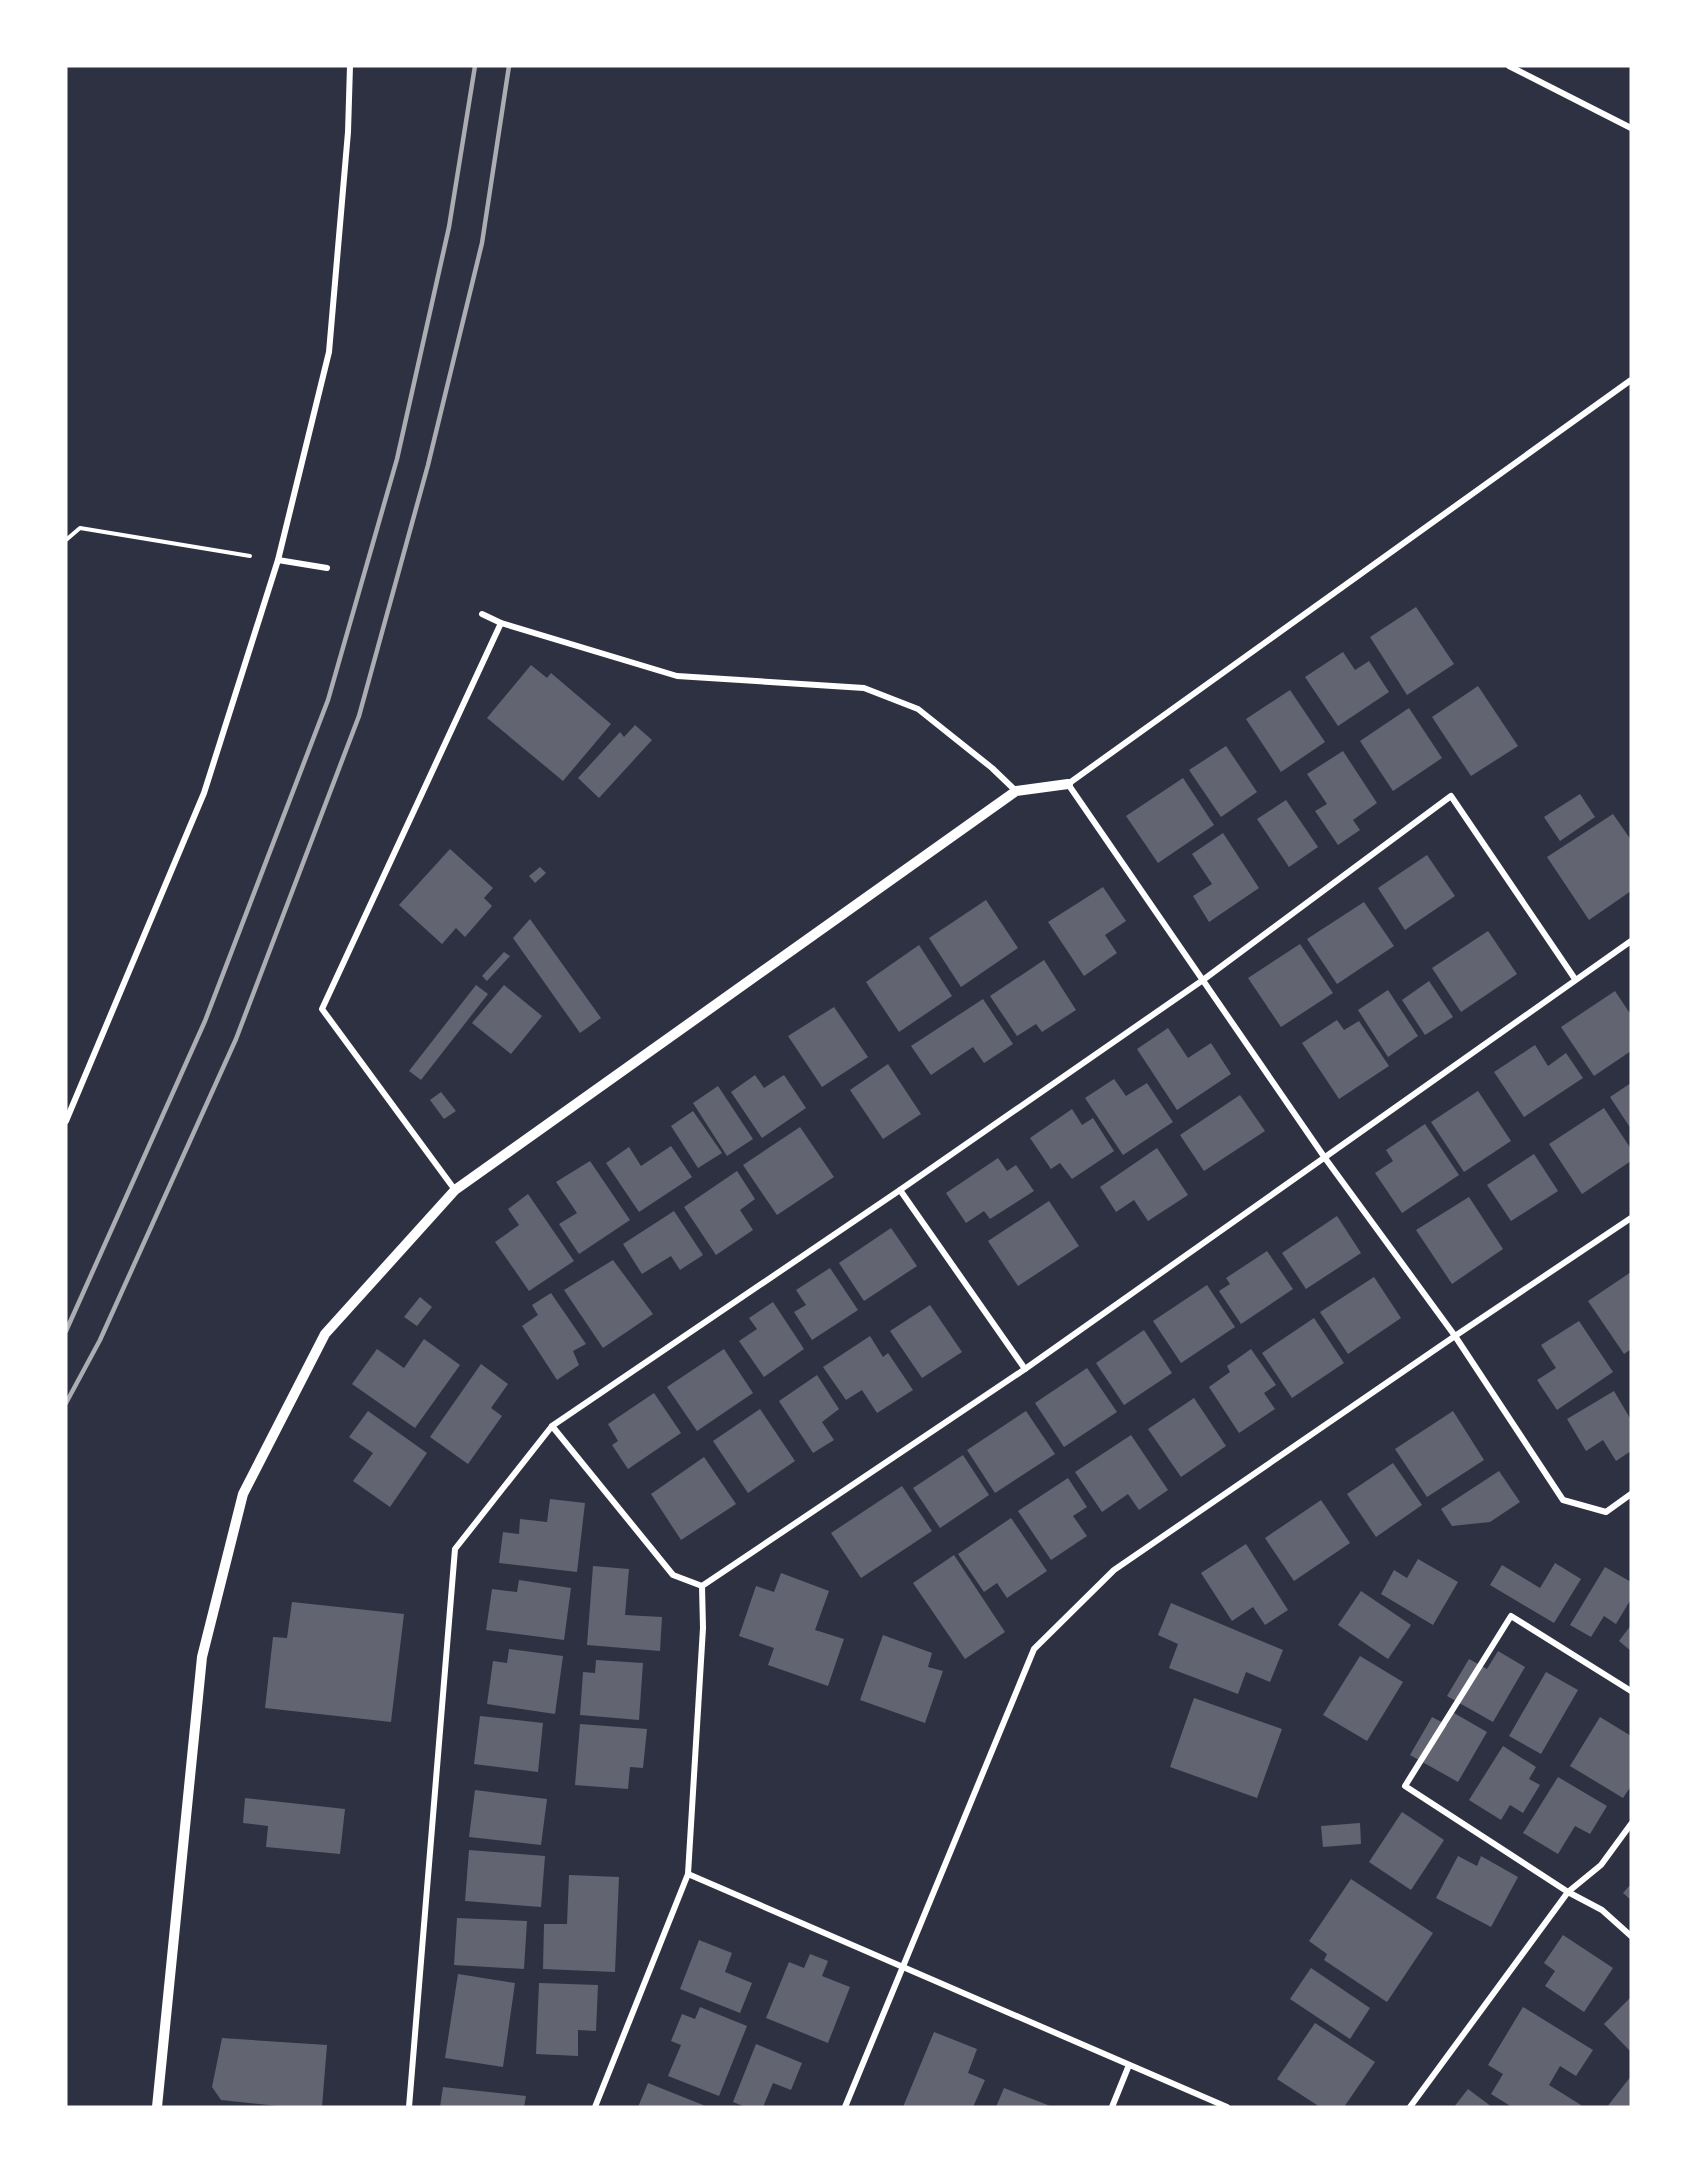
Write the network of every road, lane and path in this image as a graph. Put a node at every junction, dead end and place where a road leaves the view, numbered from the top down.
1 (350, 66) edge
2 (1509, 66) edge
3 (1631, 128) edge
4 (1631, 380) edge
5 (66, 540) edge
6 (278, 560) junction
7 (327, 568) dead end
8 (483, 614) dead end
9 (501, 623) junction
10 (1068, 784) junction
11 (1016, 791) junction
12 (1631, 941) edge
13 (1575, 980) junction
14 (1203, 981) junction
15 (66, 1121) edge
16 (1325, 1158) junction
17 (455, 1190) junction
18 (900, 1190) junction
19 (1631, 1218) edge
20 (1455, 1336) junction
21 (1025, 1369) junction
22 (552, 1426) junction
23 (1631, 1494) edge
24 (702, 1586) junction
25 (1631, 1691) edge
26 (1631, 1824) edge
27 (688, 1874) junction
28 (1568, 1892) junction
29 (1631, 1936) edge
30 (902, 1967) junction
31 (1129, 2065) junction
32 (157, 2107) edge
33 (409, 2107) edge
34 (595, 2107) edge
35 (845, 2107) edge
36 (1112, 2107) edge
37 (1227, 2107) edge
38 (1410, 2107) edge

1 - 6 street
2 - 3 street
4 - 10 street
5 - 6 path
6 - 7 street
6 - 15 street
8 - 9 street
9 - 11 street
9 - 17 street
10 - 11 street
10 - 14 street
11 - 17 street
12 - 13 street
13 - 14 street
13 - 16 street
14 - 16 street
14 - 18 street
16 - 20 street
16 - 21 street
17 - 32 street
18 - 21 street
18 - 22 street
19 - 20 street
20 - 23 street
20 - 30 street
21 - 24 street
22 - 24 street
22 - 33 street
24 - 27 street
25 - 28 street
26 - 28 street
27 - 30 street
27 - 34 street
28 - 29 street
28 - 38 street
30 - 31 street
30 - 35 street
31 - 36 street
31 - 37 street

